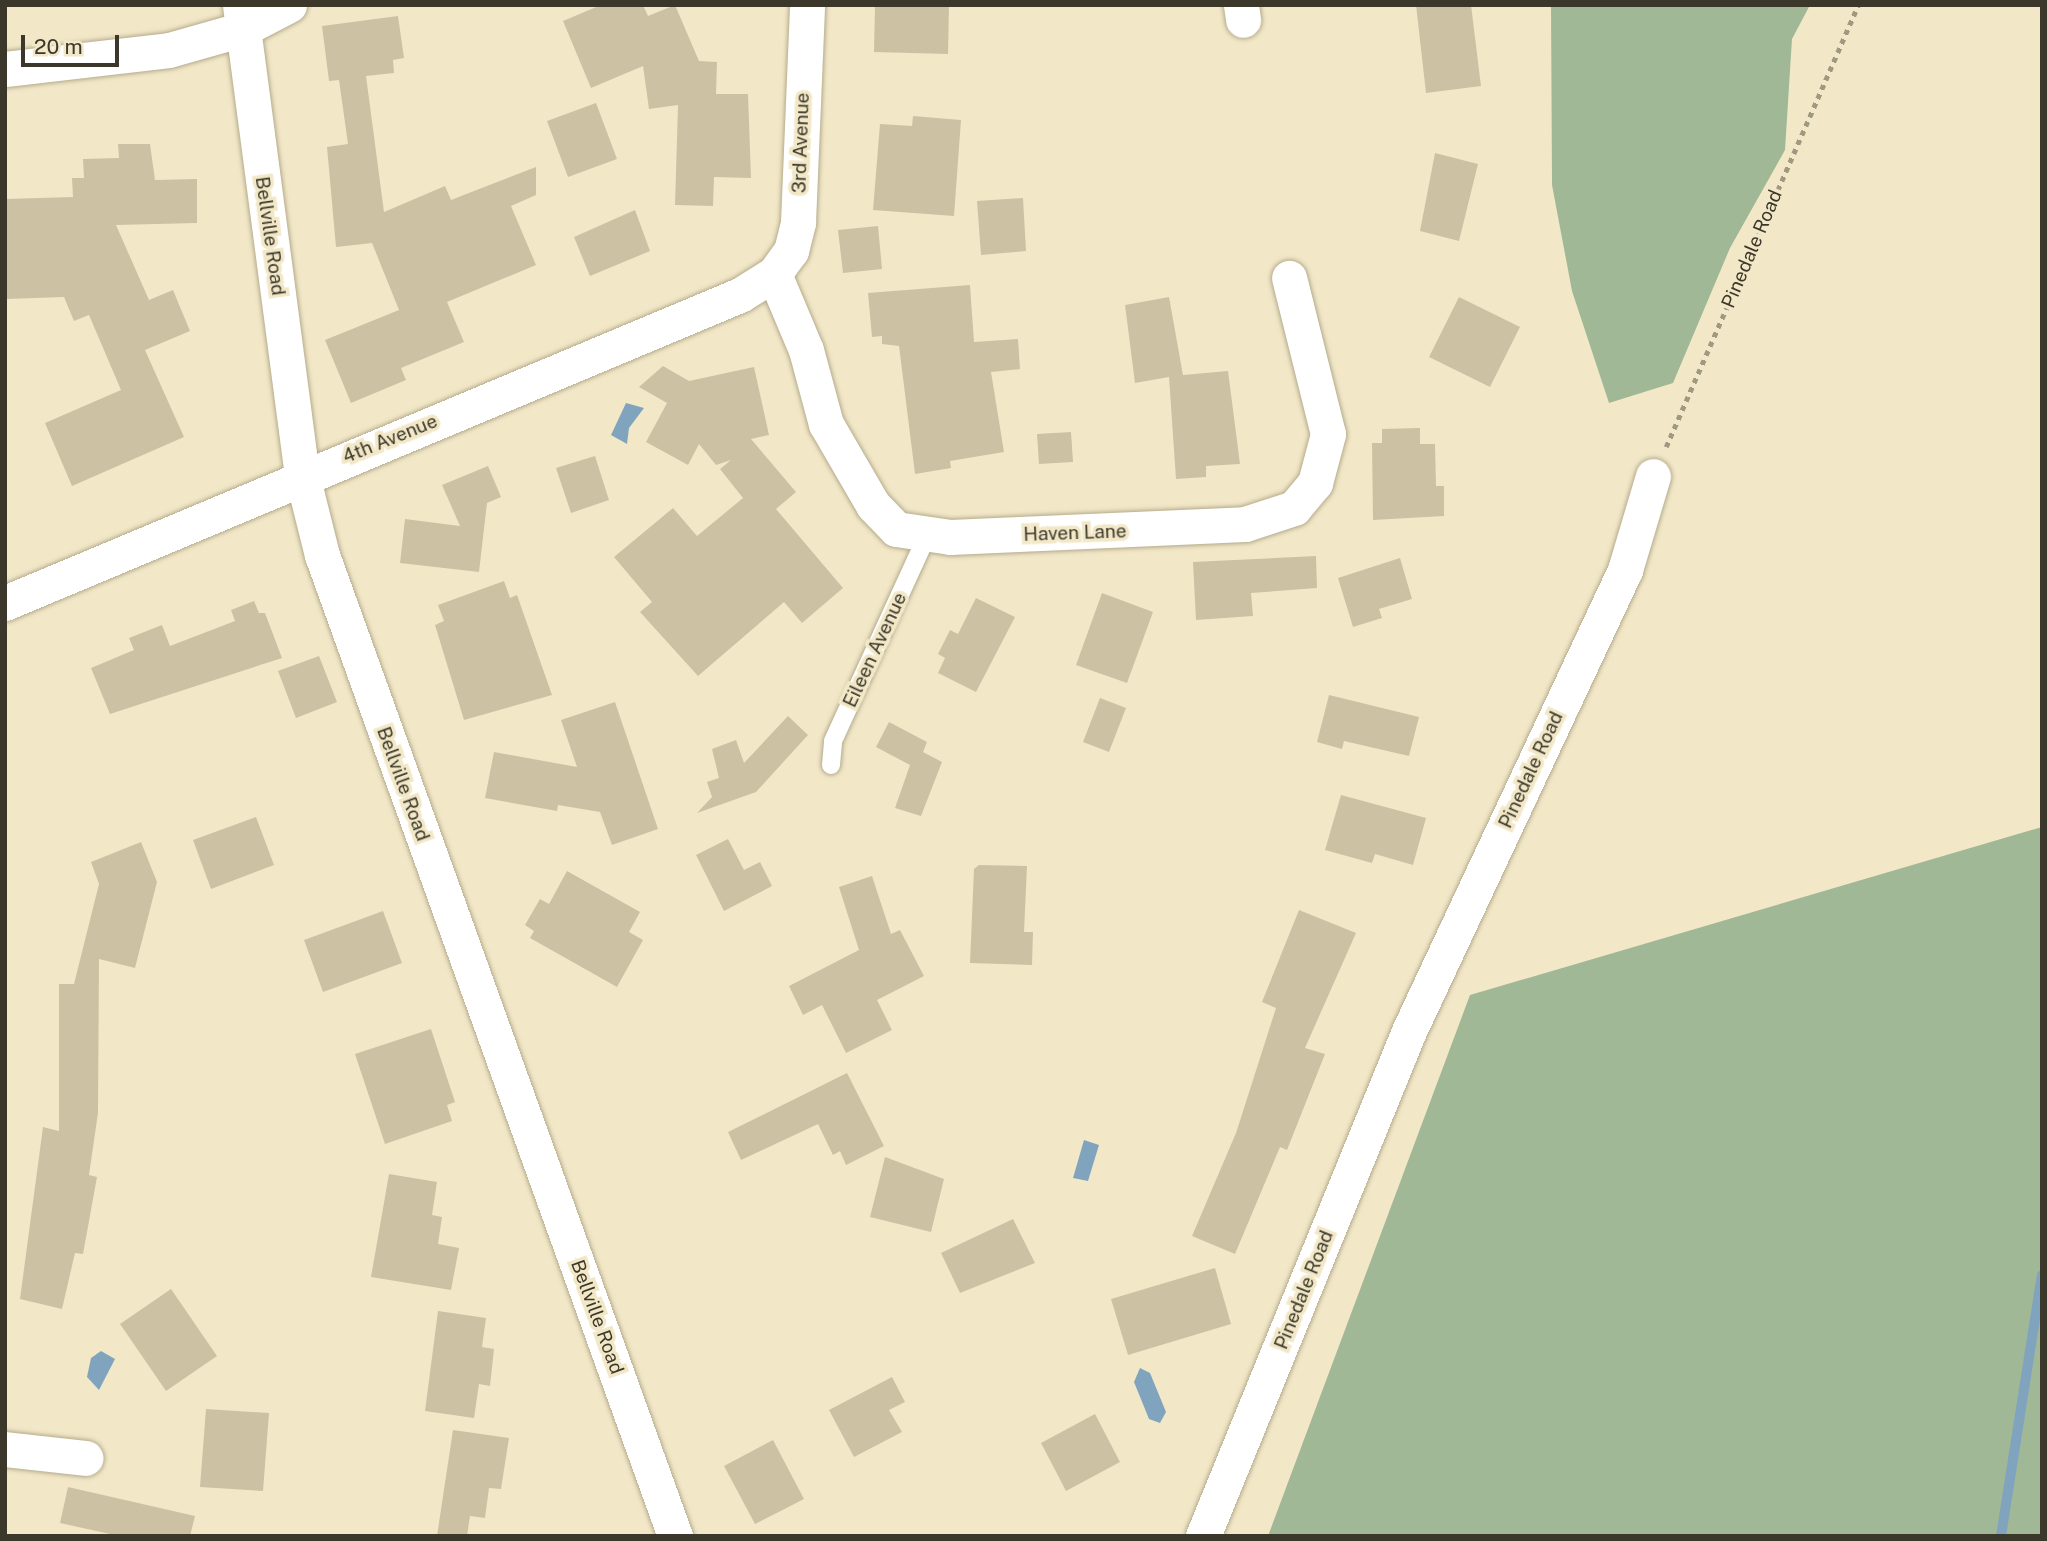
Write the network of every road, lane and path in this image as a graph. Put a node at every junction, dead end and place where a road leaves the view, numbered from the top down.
1 (289, 5) edge
2 (807, 5) edge
3 (1858, 5) edge
4 (241, 17) edge
5 (5, 69) edge
6 (774, 274) junction
7 (1289, 278) dead end
8 (302, 475) junction
9 (1653, 476) joint
10 (927, 537) junction
11 (5, 603) edge
12 (831, 765) dead end
13 (5, 1449) edge
14 (86, 1458) dead end
15 (675, 1536) edge
16 (1203, 1536) edge

1 - 4 street
2 - 6 street, 3rd Avenue
3 - 9 path, Pinedale Road
4 - 5 street
4 - 8 street, Bellville Road
6 - 8 street, 4th Avenue
6 - 10 street, Haven Lane
7 - 10 street, Haven Lane
8 - 11 street, 4th Avenue
8 - 15 street, Bellville Road
9 - 16 street, Pinedale Road
10 - 12 lane, Eileen Avenue
13 - 14 street

